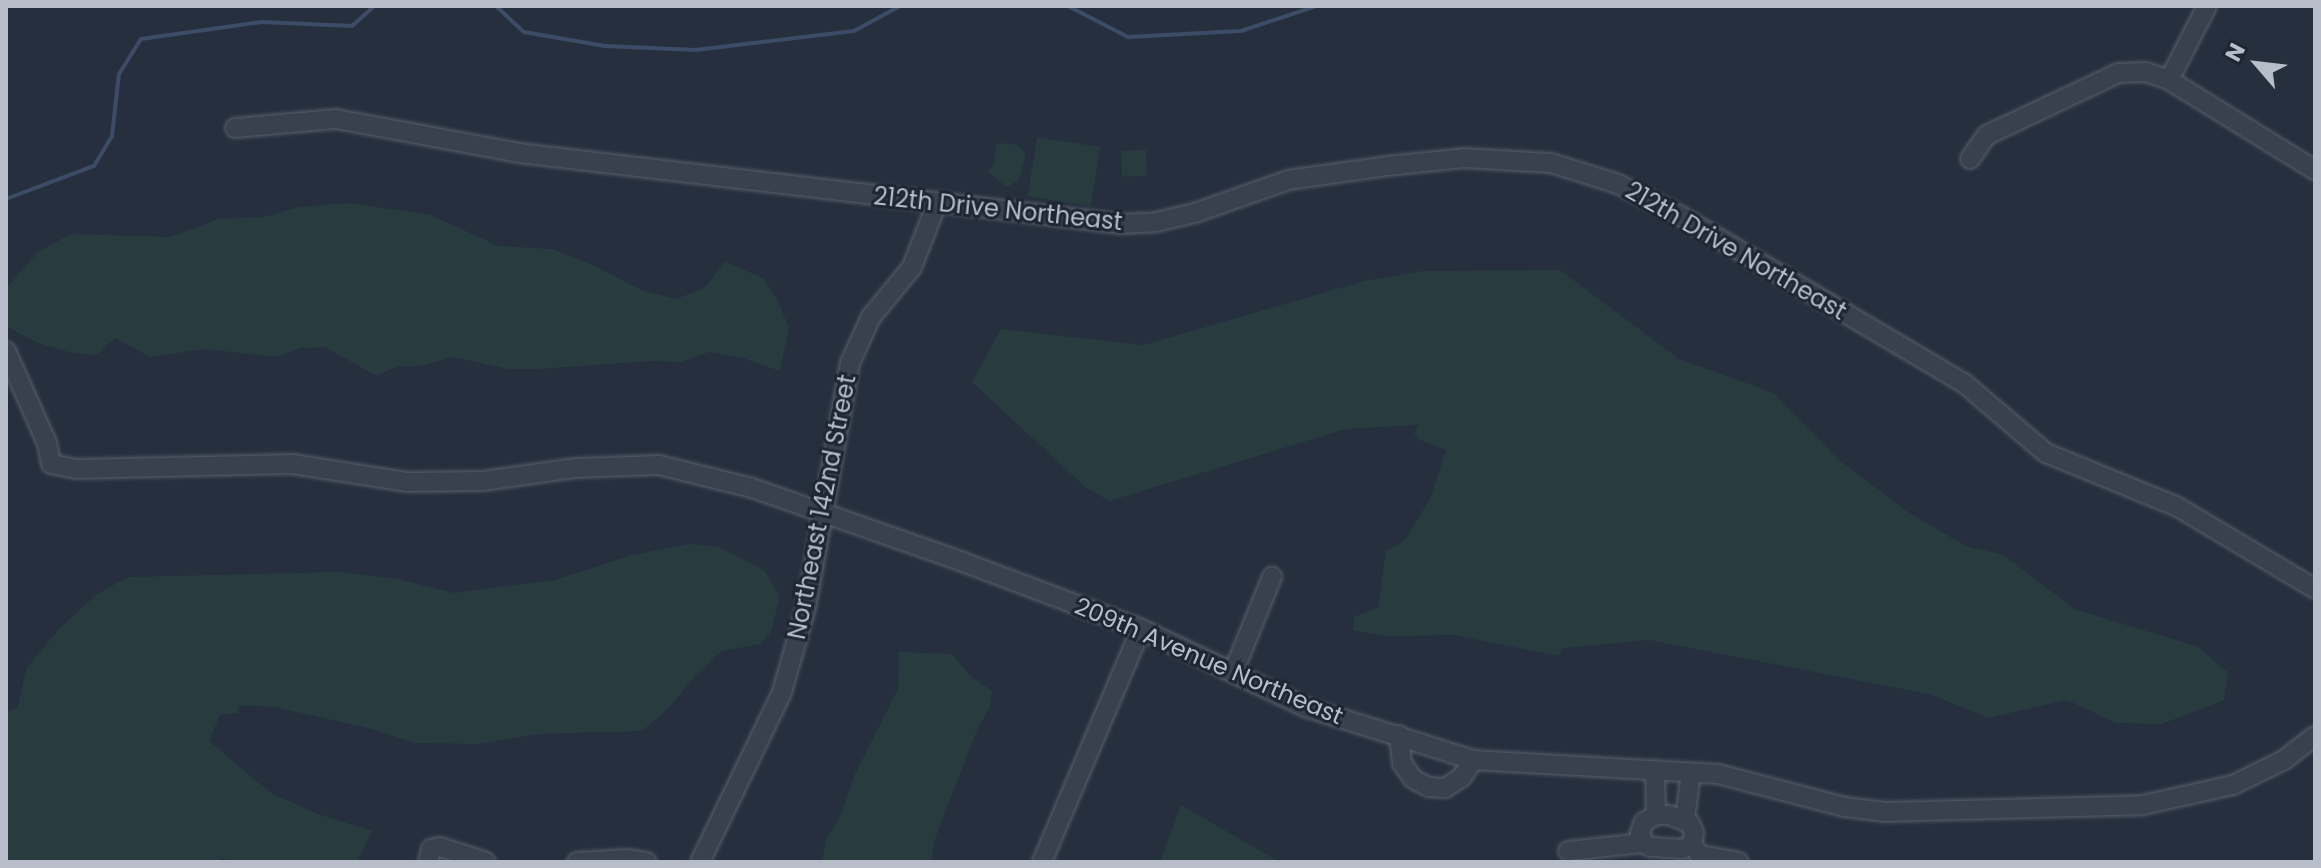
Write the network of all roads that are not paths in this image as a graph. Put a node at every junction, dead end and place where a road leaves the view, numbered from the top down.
1 (2207, 6) edge
2 (2169, 80) junction
3 (235, 128) dead end
4 (1970, 159) dead end
5 (2315, 170) edge
6 (937, 203) junction
7 (6, 351) edge
8 (824, 513) junction
9 (1272, 577) dead end
10 (2315, 589) edge
11 (1141, 629) junction
12 (1233, 673) junction
13 (1399, 735) junction
14 (2315, 736) edge
15 (1473, 760) junction
16 (1655, 770) junction
17 (1691, 772) junction
18 (1656, 815) junction
19 (1685, 819) junction
20 (1643, 843) junction
21 (1692, 845) junction
22 (1568, 851) dead end
23 (428, 862) edge
24 (486, 862) edge
25 (577, 862) edge
26 (647, 862) edge
27 (700, 862) edge
28 (1042, 862) edge
29 (1738, 862) edge

1 - 2 street
2 - 4 street
2 - 5 street
3 - 6 street, 212th Drive Northeast
6 - 8 street, Northeast 142nd Street
6 - 10 street, 212th Drive Northeast
7 - 8 street, 209th Avenue Northeast
8 - 11 street, 209th Avenue Northeast
8 - 27 street, Northeast 142nd Street
9 - 12 street
11 - 12 street, 209th Avenue Northeast
11 - 28 street
12 - 13 street, 209th Avenue Northeast
13 - 15 street, 209th Avenue Northeast
13 - 15 street
14 - 17 street, 209th Avenue Northeast
15 - 16 street, 209th Avenue Northeast
16 - 17 street, 209th Avenue Northeast
16 - 18 street
17 - 19 street
18 - 19 street
18 - 20 street
19 - 21 street
20 - 21 street
20 - 22 street
21 - 29 street
23 - 24 street
25 - 26 street

